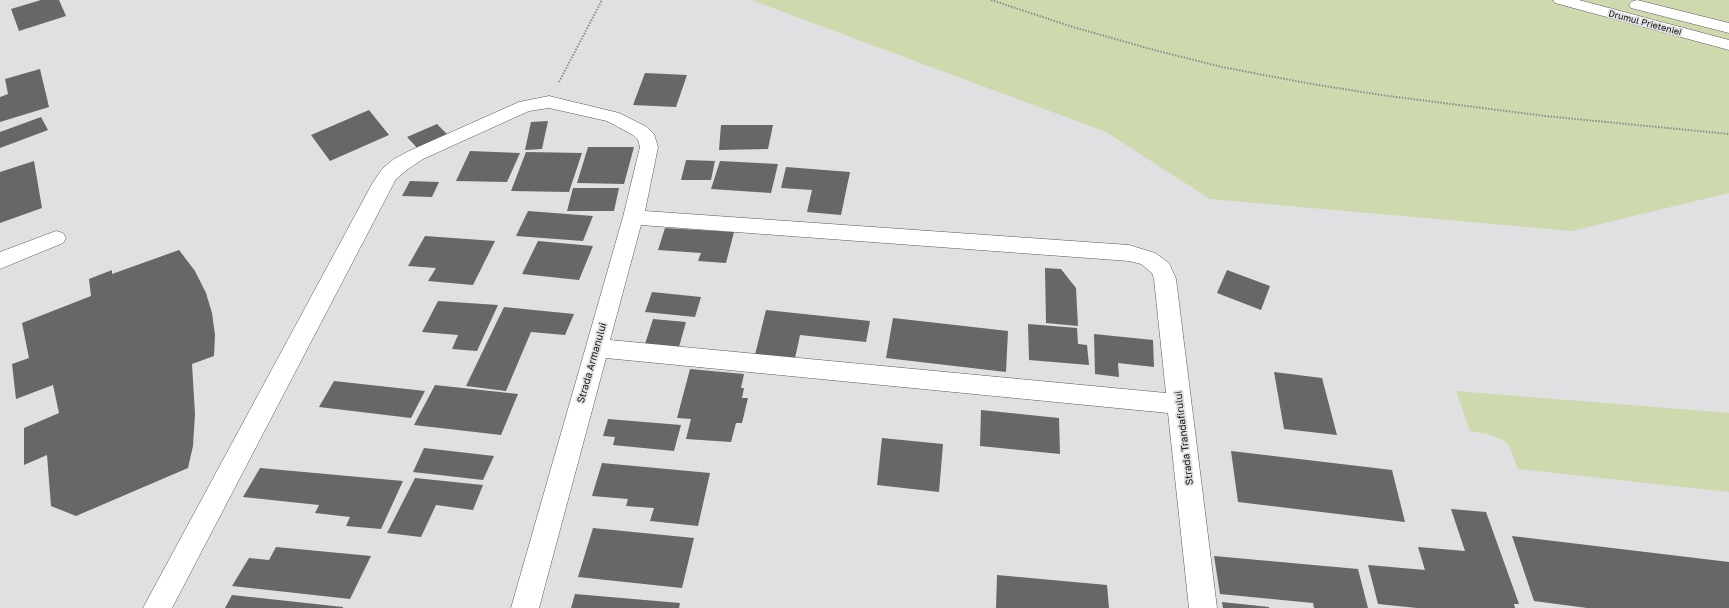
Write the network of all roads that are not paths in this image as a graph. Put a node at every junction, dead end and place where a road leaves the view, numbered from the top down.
1 (1561, 0) edge
2 (1614, 0) edge
3 (1729, 28) edge
4 (1729, 46) edge
5 (633, 216) junction
6 (56, 238) dead end
7 (0, 261) edge
8 (596, 348) junction
9 (1180, 404) junction
10 (157, 608) edge
11 (524, 608) edge
12 (1203, 608) edge

1 - 4 street, Drumul Prieteniei
2 - 3 street
5 - 8 street, Strada Armanului
5 - 9 street, Strada Trandafirului
5 - 10 street, Strada Armanului
6 - 7 street
8 - 9 street
8 - 11 street, Strada Armanului
9 - 12 street, Strada Trandafirului

